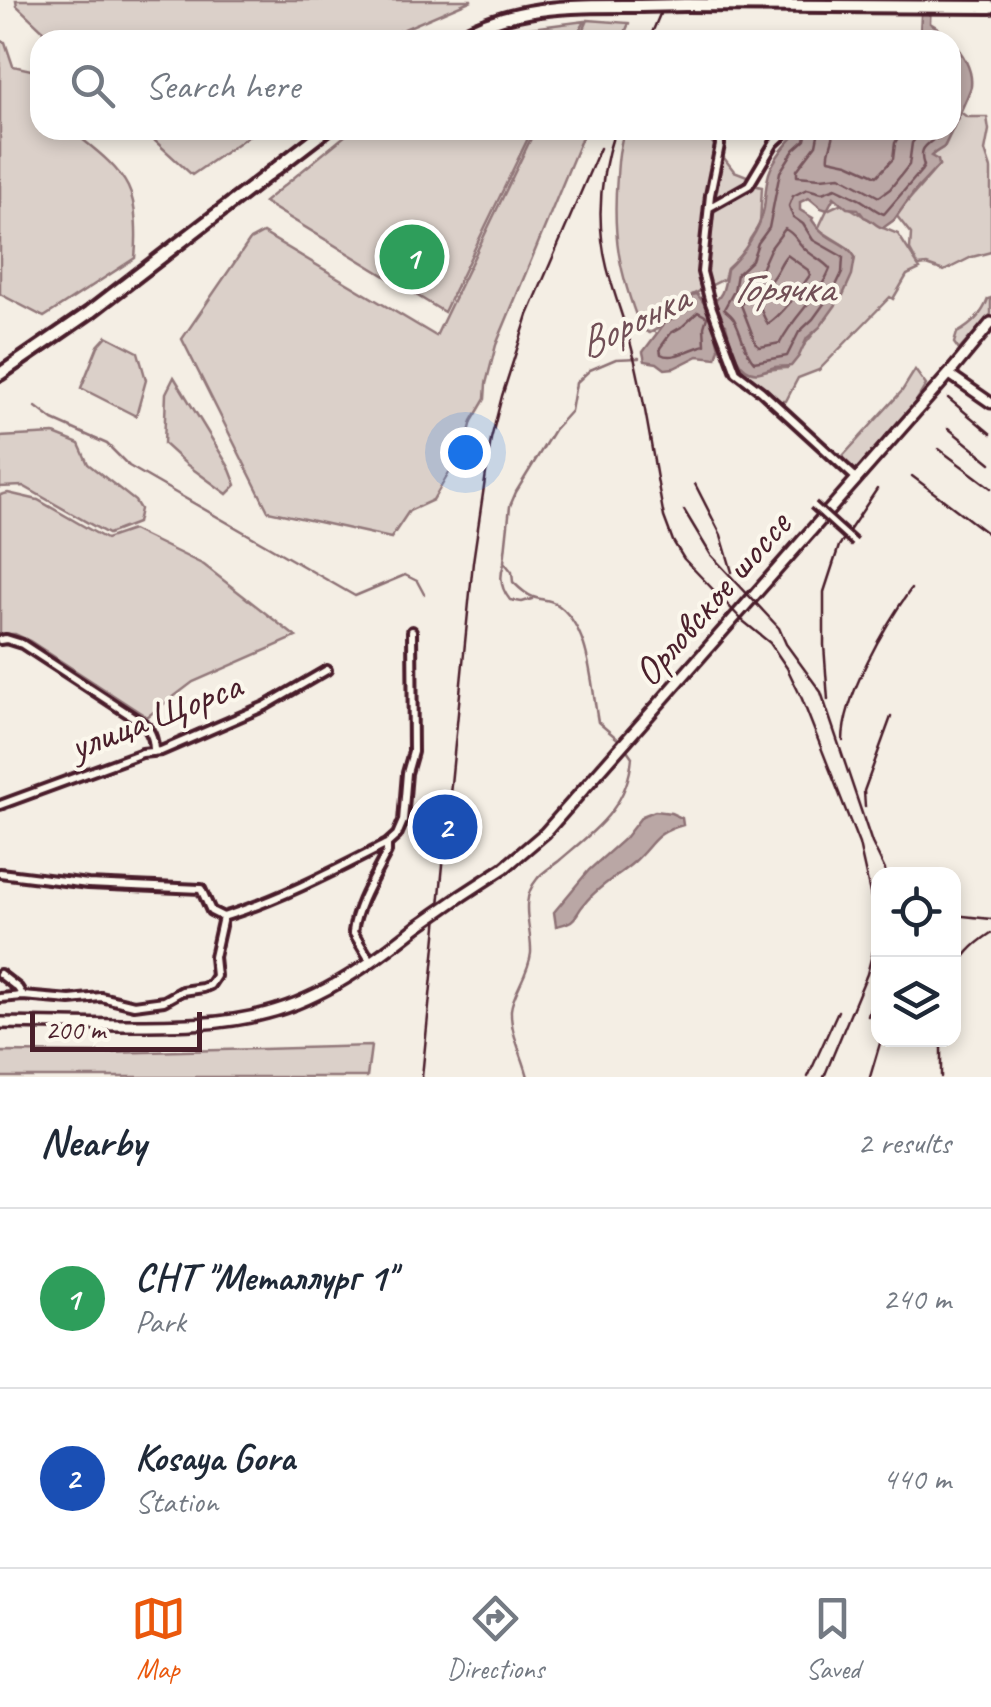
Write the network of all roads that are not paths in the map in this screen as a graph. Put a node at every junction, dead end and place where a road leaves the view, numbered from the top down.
1 (546, 4) edge
2 (991, 7) edge
3 (471, 30) edge
4 (313, 140) edge
5 (720, 140) edge
6 (777, 140) edge
7 (709, 208) junction
8 (991, 323) edge
9 (0, 374) edge
10 (949, 374) junction
11 (991, 404) edge
12 (856, 478) junction
13 (812, 505) dead end
14 (855, 544) dead end
15 (412, 631) dead end
16 (0, 640) edge
17 (327, 670) dead end
18 (154, 752) junction
19 (0, 805) edge
20 (387, 844) junction
21 (0, 873) edge
22 (224, 916) junction
23 (372, 962) junction
24 (0, 974) edge
25 (23, 996) junction
26 (0, 998) edge
27 (0, 1023) edge

1 - 2 main road, bridge
1 - 3 main road
4 - 9 main road
5 - 7 street
6 - 7 street
7 - 12 street
8 - 10 main road, Орловское шоссе
10 - 11 street
10 - 12 main road, Орловское шоссе
12 - 23 main road, Орловское шоссе, bridge
13 - 14 street, bridge
15 - 20 street
16 - 18 street
17 - 18 street, улица Щорса
18 - 19 street, улица Щорса
20 - 22 street
20 - 23 street
21 - 22 street
22 - 25 street
23 - 27 main road, Орловское шоссе
24 - 25 street
25 - 26 street

